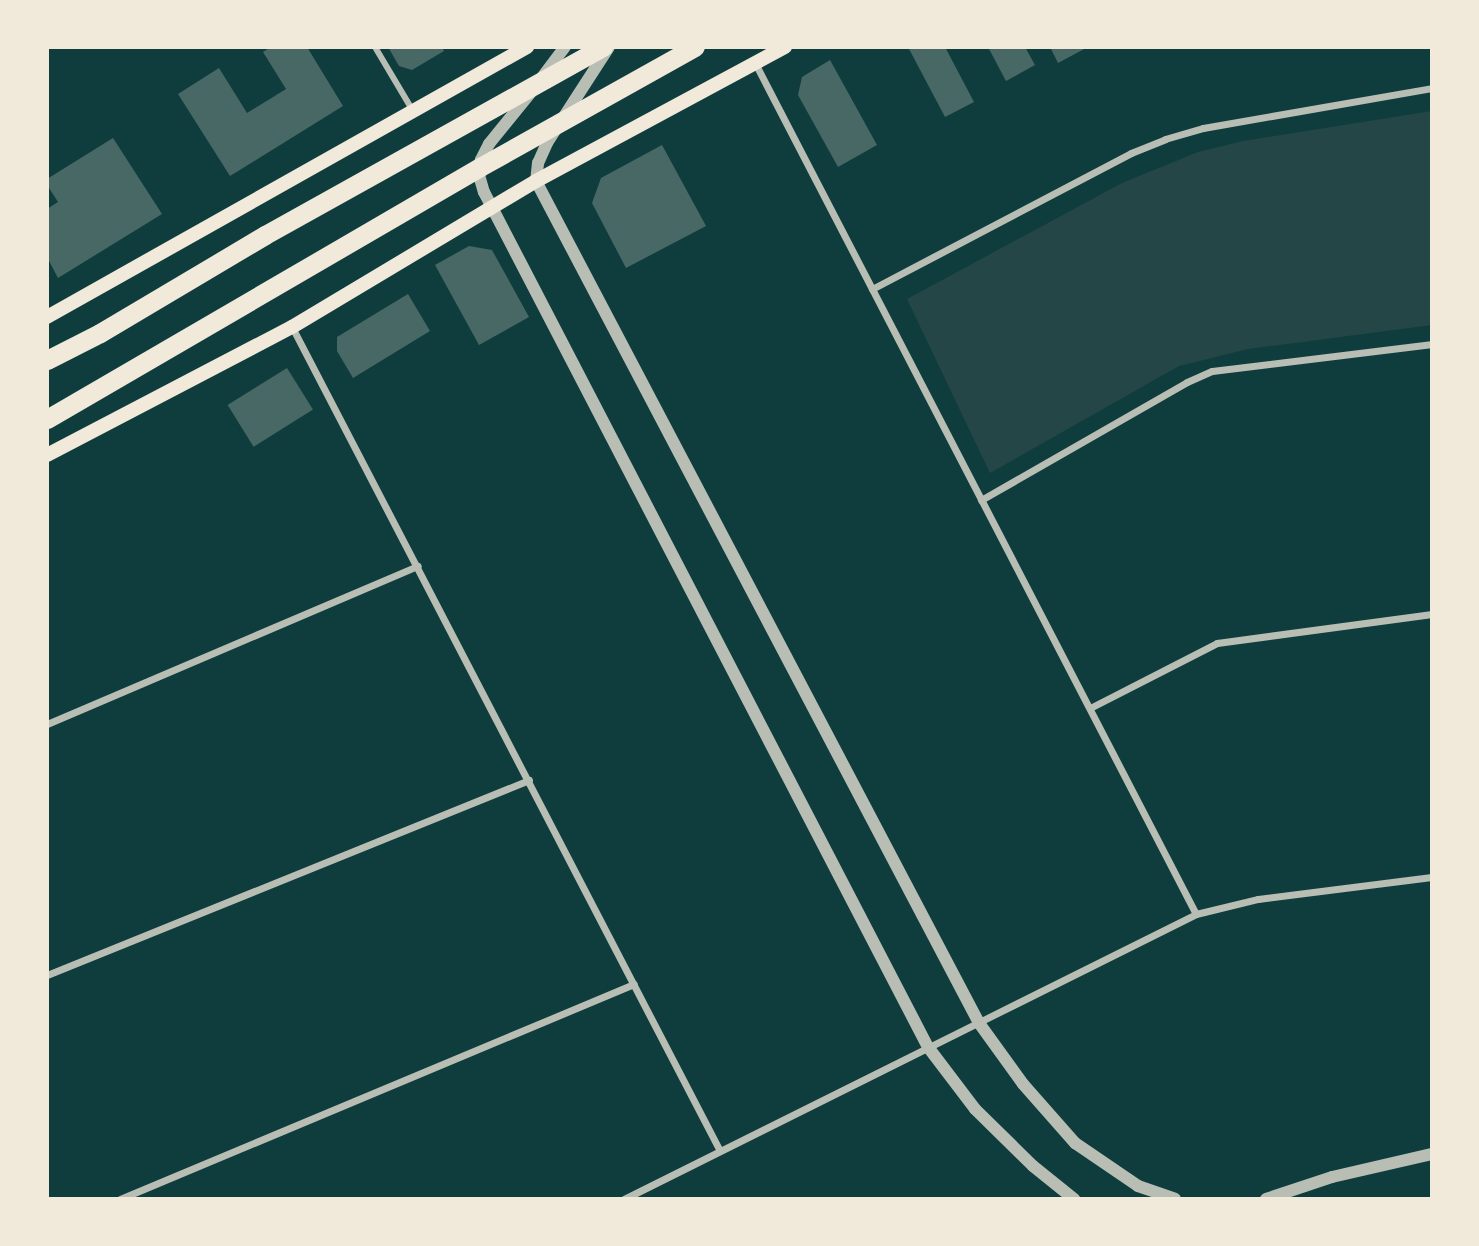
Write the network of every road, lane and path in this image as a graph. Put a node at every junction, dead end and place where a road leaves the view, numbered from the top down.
1 (375, 47) edge
2 (527, 47) edge
3 (565, 47) edge
4 (603, 47) edge
5 (609, 47) edge
6 (695, 47) edge
7 (785, 47) edge
8 (755, 63) junction
9 (538, 83) junction
10 (1432, 88) edge
11 (413, 111) junction
12 (558, 123) junction
13 (480, 167) junction
14 (536, 181) junction
15 (492, 208) junction
16 (872, 289) junction
17 (47, 317) edge
18 (292, 327) junction
19 (1432, 344) edge
20 (47, 360) edge
21 (47, 419) edge
22 (47, 455) edge
23 (981, 500) junction
24 (418, 566) junction
25 (1432, 614) edge
26 (1090, 708) junction
27 (47, 724) edge
28 (528, 780) junction
29 (1432, 877) edge
30 (1196, 914) junction
31 (47, 975) edge
32 (634, 984) junction
33 (979, 1023) junction
34 (928, 1047) junction
35 (719, 1149) junction
36 (1432, 1154) edge
37 (120, 1199) edge
38 (624, 1199) edge
39 (1074, 1199) edge
40 (1175, 1199) edge
41 (1266, 1199) edge

1 - 11 street
2 - 11 main road
3 - 9 street
4 - 9 highway
5 - 12 street
6 - 12 highway
7 - 8 main road
8 - 14 main road
8 - 16 street
9 - 13 street
9 - 20 highway
10 - 16 street
11 - 17 main road
12 - 13 highway
12 - 14 street
13 - 15 street
13 - 21 highway
14 - 15 main road
14 - 33 street
15 - 18 main road
15 - 34 street
16 - 23 street
18 - 22 main road
18 - 24 street
19 - 23 street
23 - 26 street
24 - 27 street
24 - 28 street
25 - 26 street
26 - 30 street
28 - 31 street
28 - 32 street
29 - 30 street
30 - 33 street
32 - 35 street
32 - 37 street
33 - 34 street
33 - 40 street
34 - 35 street
34 - 39 street
35 - 38 street
36 - 41 street

